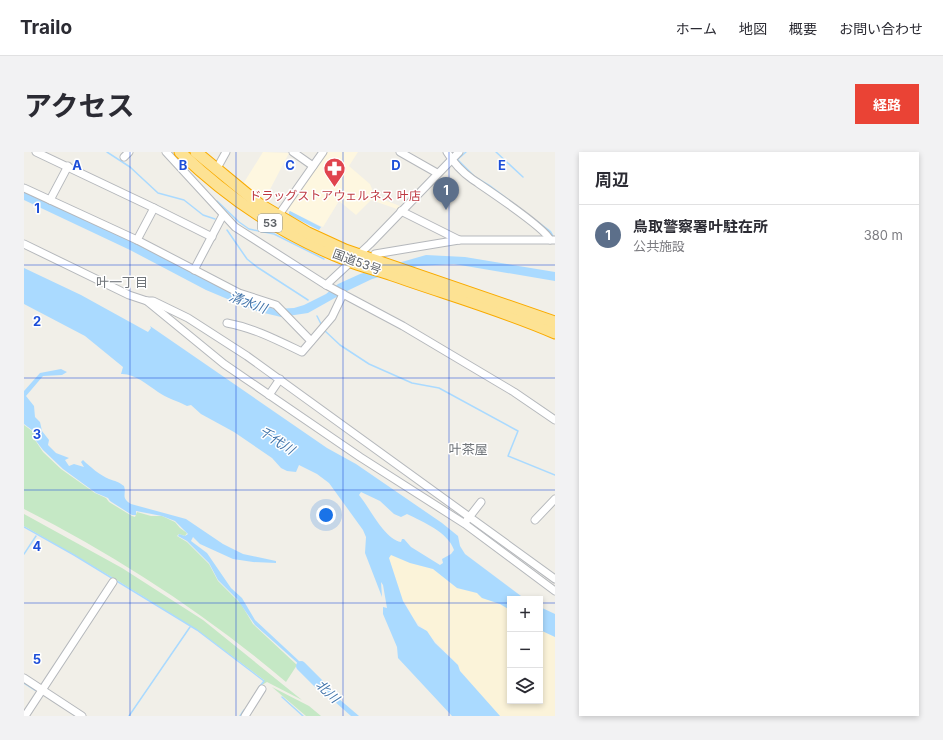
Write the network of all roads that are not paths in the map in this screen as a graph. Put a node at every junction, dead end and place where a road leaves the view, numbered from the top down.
1 (36, 152) edge
2 (166, 152) edge
3 (180, 152) edge
4 (196, 152) edge
5 (226, 152) edge
6 (293, 152) edge
7 (324, 152) edge
8 (400, 152) edge
9 (446, 152) edge
10 (459, 152) edge
11 (451, 159) junction
12 (68, 166) junction
13 (313, 166) junction
14 (216, 170) junction
15 (436, 173) junction
16 (24, 188) edge
17 (50, 200) junction
18 (154, 208) junction
19 (401, 211) junction
20 (223, 215) junction
21 (278, 216) junction
22 (212, 237) junction
23 (137, 240) junction
24 (459, 240) junction
25 (552, 240) edge
26 (24, 244) edge
27 (375, 254) dead end
28 (354, 258) junction
29 (194, 270) junction
30 (390, 270) junction
31 (326, 285) junction
32 (343, 294) junction
33 (147, 301) junction
34 (555, 322) edge
35 (227, 323) dead end
36 (555, 333) edge
37 (311, 341) junction
38 (280, 379) junction
39 (269, 395) junction
40 (555, 420) edge
41 (555, 499) edge
42 (481, 502) dead end
43 (470, 517) junction
44 (534, 520) dead end
45 (465, 524) junction
46 (555, 579) edge
47 (113, 582) dead end
48 (555, 591) edge
49 (24, 678) edge
50 (262, 689) dead end
51 (42, 690) junction
52 (25, 716) edge
53 (82, 716) edge
54 (245, 716) edge

1 - 12 street
2 - 20 street
3 - 28 highway, 国道53号 / 53
4 - 14 highway, 国道53号 / 53
5 - 14 street
6 - 13 street
7 - 13 street
8 - 15 street
9 - 11 street
10 - 11 street
11 - 15 street
11 - 25 street
12 - 17 street
12 - 18 street
13 - 21 street
14 - 21 highway, 国道53号 / 53
15 - 19 street
16 - 17 street
17 - 23 street
18 - 22 street
18 - 23 street
19 - 24 street
19 - 28 street
20 - 22 street
20 - 31 street
21 - 28 highway, 国道53号 / 53
22 - 29 street
23 - 29 street
24 - 25 street
24 - 27 street
26 - 33 street
28 - 30 highway, 国道53号 / 53
28 - 30 highway, 国道53号 / 53
28 - 31 street
29 - 37 street
30 - 34 highway, 国道53号 / 53
30 - 36 highway, 国道53号 / 53
31 - 32 street
32 - 37 street
32 - 40 street
33 - 38 street
33 - 39 street
35 - 37 street
38 - 39 street
38 - 43 street
39 - 45 street
41 - 44 street
42 - 43 street
43 - 45 street
43 - 46 street
45 - 48 street
47 - 51 street
49 - 51 street
50 - 54 street
51 - 52 street
51 - 53 street

